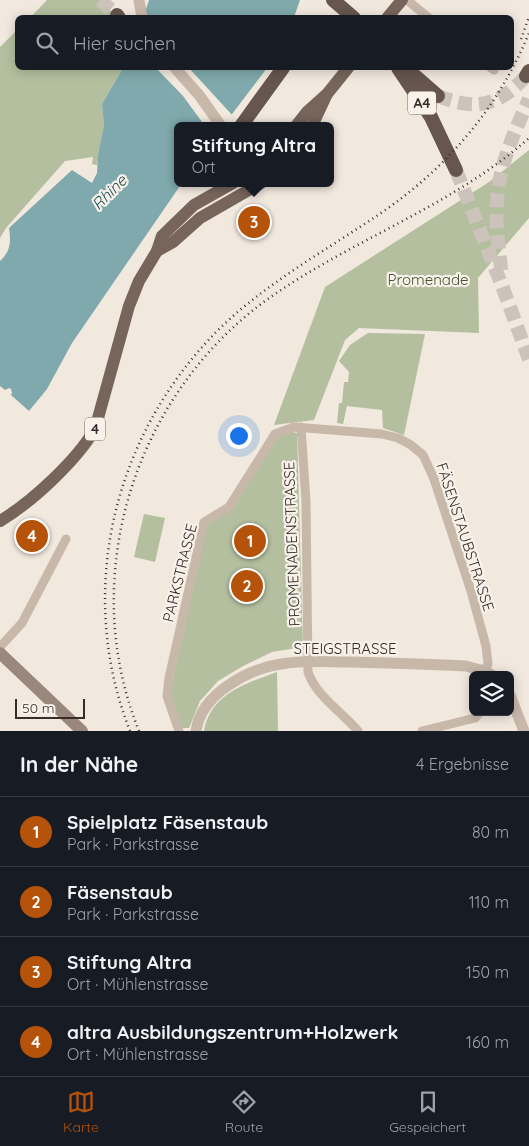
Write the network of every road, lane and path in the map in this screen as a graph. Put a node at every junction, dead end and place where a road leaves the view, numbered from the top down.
1 (333, 0) edge
2 (402, 0) edge
3 (408, 0) edge
4 (350, 15) edge
5 (390, 15) edge
6 (426, 15) edge
7 (177, 70) edge
8 (281, 70) edge
9 (346, 70) edge
10 (399, 70) edge
11 (408, 70) edge
12 (327, 94) junction
13 (438, 96) tunnel mouth
14 (218, 122) edge
15 (244, 122) edge
16 (299, 122) edge
17 (314, 122) edge
18 (456, 170) tunnel mouth
19 (226, 187) edge
20 (255, 187) edge
21 (156, 251) junction
22 (298, 427) junction
23 (0, 521) edge
24 (66, 539) dead end
25 (0, 647) edge
26 (0, 653) edge
27 (307, 661) junction
28 (482, 671) edge
29 (488, 671) edge
30 (514, 706) edge
31 (477, 716) edge
32 (82, 731) edge
33 (180, 731) edge
34 (196, 731) edge
35 (358, 731) edge
36 (422, 731) edge
37 (524, 731) edge

1 - 4 highway
2 - 5 main road
3 - 6 street
7 - 14 street
8 - 15 highway
9 - 12 main road
10 - 18 highway, A4
11 - 13 highway
12 - 16 main road
12 - 17 main road
19 - 21 main road, 4
20 - 21 main road, 4
21 - 23 main road, 4
22 - 27 street, PROMENADENSTRASSE
22 - 29 street, FÄSENSTAUBSTRASSE
22 - 33 street, PARKSTRASSE
24 - 25 street
26 - 32 main road
27 - 28 street, STEIGSTRASSE
27 - 34 street, STEIGSTRASSE
27 - 35 street, PROMENADENSTRASSE
30 - 37 street
31 - 36 street

